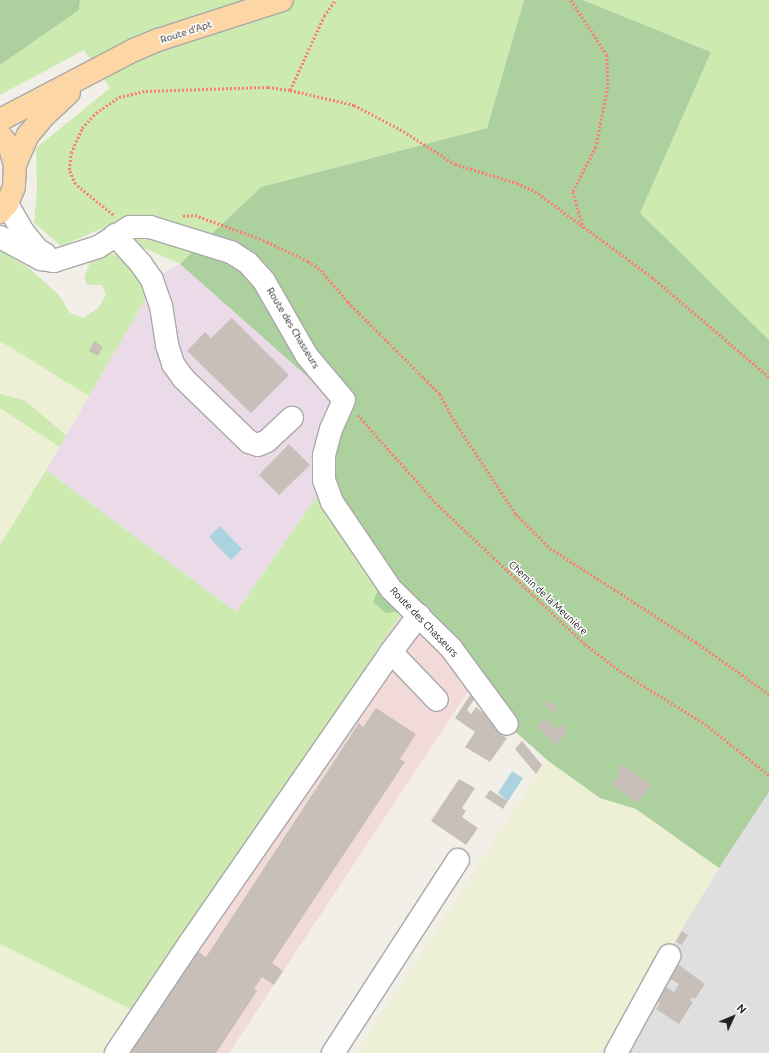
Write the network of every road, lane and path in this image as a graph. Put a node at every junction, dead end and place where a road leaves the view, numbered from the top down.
1 (282, 0) edge
2 (335, 0) edge
3 (571, 0) edge
4 (93, 72) junction
5 (290, 90) junction
6 (0, 120) edge
7 (0, 135) edge
8 (15, 164) junction
9 (4, 208) edge
10 (182, 216) dead end
11 (583, 228) junction
12 (122, 231) junction
13 (0, 237) edge
14 (54, 261) junction
15 (769, 377) edge
16 (344, 400) junction
17 (292, 418) dead end
18 (419, 615) junction
19 (391, 652) junction
20 (769, 694) edge
21 (437, 700) dead end
22 (507, 724) dead end
23 (769, 775) edge
24 (458, 860) dead end
25 (669, 956) dead end
26 (116, 1053) edge
27 (333, 1053) edge
28 (616, 1053) edge

1 - 4 main road, Route d'Apt
2 - 5 path
3 - 11 path
4 - 6 main road, Route d'Apt
4 - 8 main road, Route d'Apt
5 - 11 path
5 - 12 path
7 - 8 main road
8 - 9 main road
9 - 14 street
10 - 20 path
11 - 15 path
12 - 14 street
12 - 16 street, Route des Chasseurs
12 - 17 street
13 - 14 street
16 - 18 street, Route des Chasseurs
16 - 23 path, Chemin de la Meunière
18 - 19 street
18 - 22 street, Route des Chasseurs
19 - 21 street
19 - 26 street
24 - 27 street
25 - 28 street

